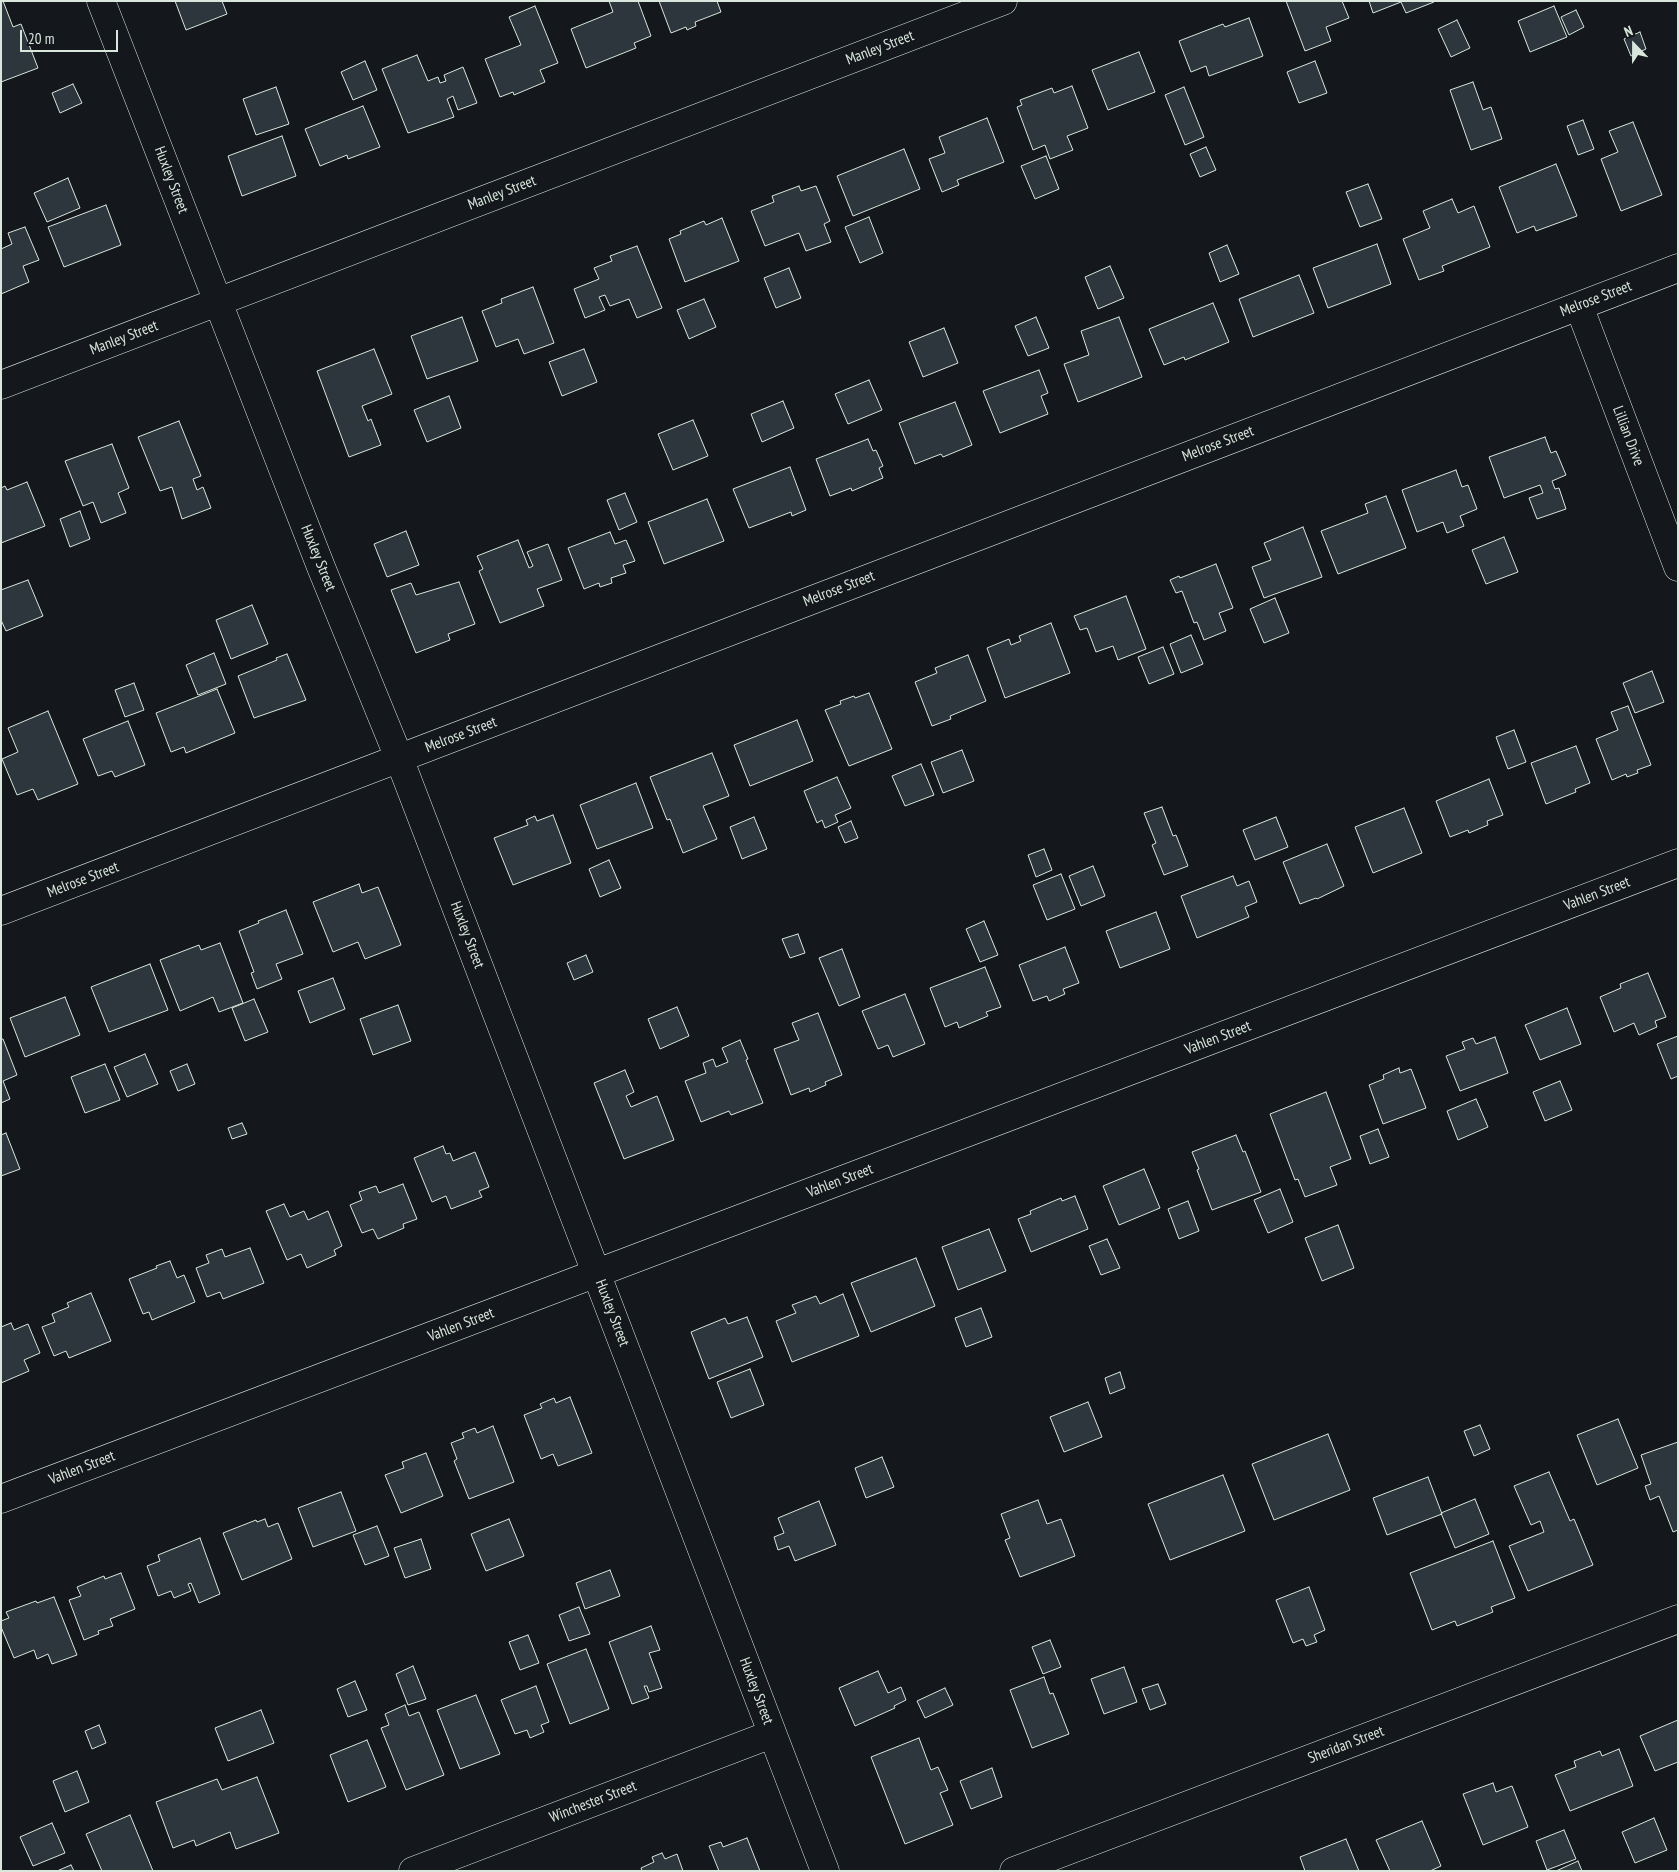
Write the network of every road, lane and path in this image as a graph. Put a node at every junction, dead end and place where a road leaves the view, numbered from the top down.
1 (101, 1) edge
2 (1003, 1) edge
3 (1678, 268) edge
4 (219, 302) junction
5 (1579, 306) junction
6 (1, 385) edge
7 (1678, 567) edge
8 (399, 758) junction
9 (1678, 863) edge
10 (1, 911) edge
11 (596, 1273) junction
12 (1, 1499) edge
13 (1678, 1620) edge
14 (772, 1734) junction
15 (413, 1871) edge
16 (825, 1871) edge
17 (1014, 1871) edge

1 - 4 street, Huxley Street
2 - 4 street, Manley Street
3 - 5 street, Melrose Street
4 - 6 street, Manley Street
4 - 8 street, Huxley Street
5 - 7 street, Lillian Drive
5 - 8 street, Melrose Street
8 - 10 street, Melrose Street
8 - 11 street, Huxley Street
9 - 11 street, Vahlen Street
11 - 12 street, Vahlen Street
11 - 14 street, Huxley Street
13 - 17 street, Sheridan Street
14 - 15 street, Winchester Street
14 - 16 street, Huxley Street

